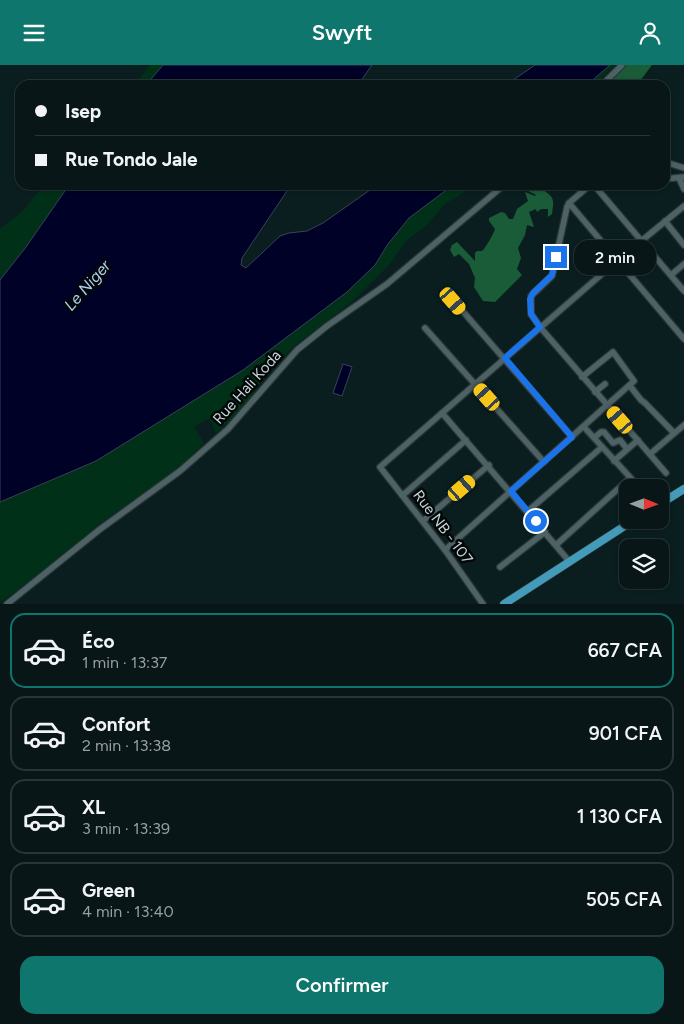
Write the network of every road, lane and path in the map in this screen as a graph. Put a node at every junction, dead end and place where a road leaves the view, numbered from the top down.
1 (622, 65) edge
2 (607, 80) edge
3 (670, 164) edge
4 (684, 168) edge
5 (681, 177) edge
6 (684, 189) edge
7 (498, 190) edge
8 (584, 190) edge
9 (598, 190) edge
10 (569, 203) junction
11 (684, 206) edge
12 (665, 221) junction
13 (642, 240) junction
14 (684, 245) edge
15 (618, 261) junction
16 (684, 264) edge
17 (671, 275) junction
18 (684, 291) edge
19 (453, 301) dead end
20 (425, 327) dead end
21 (540, 327) junction
22 (684, 339) edge
23 (505, 358) junction
24 (582, 377) junction
25 (475, 384) junction
26 (605, 384) dead end
27 (630, 386) junction
28 (595, 392) junction
29 (608, 405) junction
30 (442, 413) junction
31 (684, 425) edge
32 (584, 427) junction
33 (674, 433) junction
34 (572, 437) junction
35 (594, 438) junction
36 (466, 440) junction
37 (638, 440) junction
38 (602, 447) junction
39 (627, 449) junction
40 (650, 454) junction
41 (614, 461) junction
42 (544, 462) junction
43 (489, 465) junction
44 (666, 473) dead end
45 (630, 478) joint
46 (684, 489) edge
47 (511, 491) junction
48 (403, 495) junction
49 (669, 498) edge
50 (528, 511) junction
51 (423, 521) junction
52 (620, 529) edge
53 (545, 532) junction
54 (556, 545) junction
55 (445, 549) junction
56 (569, 561) junction
57 (500, 567) dead end
58 (7, 604) edge
59 (483, 604) edge
60 (504, 604) edge

1 - 2 street
3 - 4 street
5 - 6 street
7 - 58 street, Rue Hali Koda
8 - 10 street
9 - 13 street
10 - 15 street
10 - 21 street
11 - 12 street
12 - 13 street
12 - 14 street
13 - 15 street
13 - 17 street
15 - 21 street
15 - 22 street
16 - 17 street
17 - 18 street
19 - 23 street
20 - 25 street
21 - 23 street
21 - 24 street
23 - 25 street
23 - 34 street
24 - 27 street
24 - 28 street
25 - 30 street
25 - 42 street
26 - 28 street
27 - 29 street
27 - 33 street
28 - 29 street
29 - 32 street
29 - 37 street
30 - 36 street
30 - 48 street, Rue NB - 107
31 - 33 street
32 - 34 street
32 - 35 street
33 - 40 street
34 - 42 street
35 - 38 street
35 - 39 street
36 - 43 street
36 - 48 street
37 - 39 street
37 - 40 street
38 - 41 street
38 - 50 street
39 - 41 street
40 - 44 street
41 - 45 street
42 - 47 street
43 - 47 street
43 - 51 street
45 - 54 street
46 - 49 main road
47 - 50 street
47 - 55 street
48 - 51 street, Rue NB - 107
50 - 53 street
51 - 55 street, Rue NB - 107
52 - 56 main road
53 - 54 street
53 - 57 street
54 - 56 street
55 - 59 street, Rue NB - 107
56 - 60 main road

